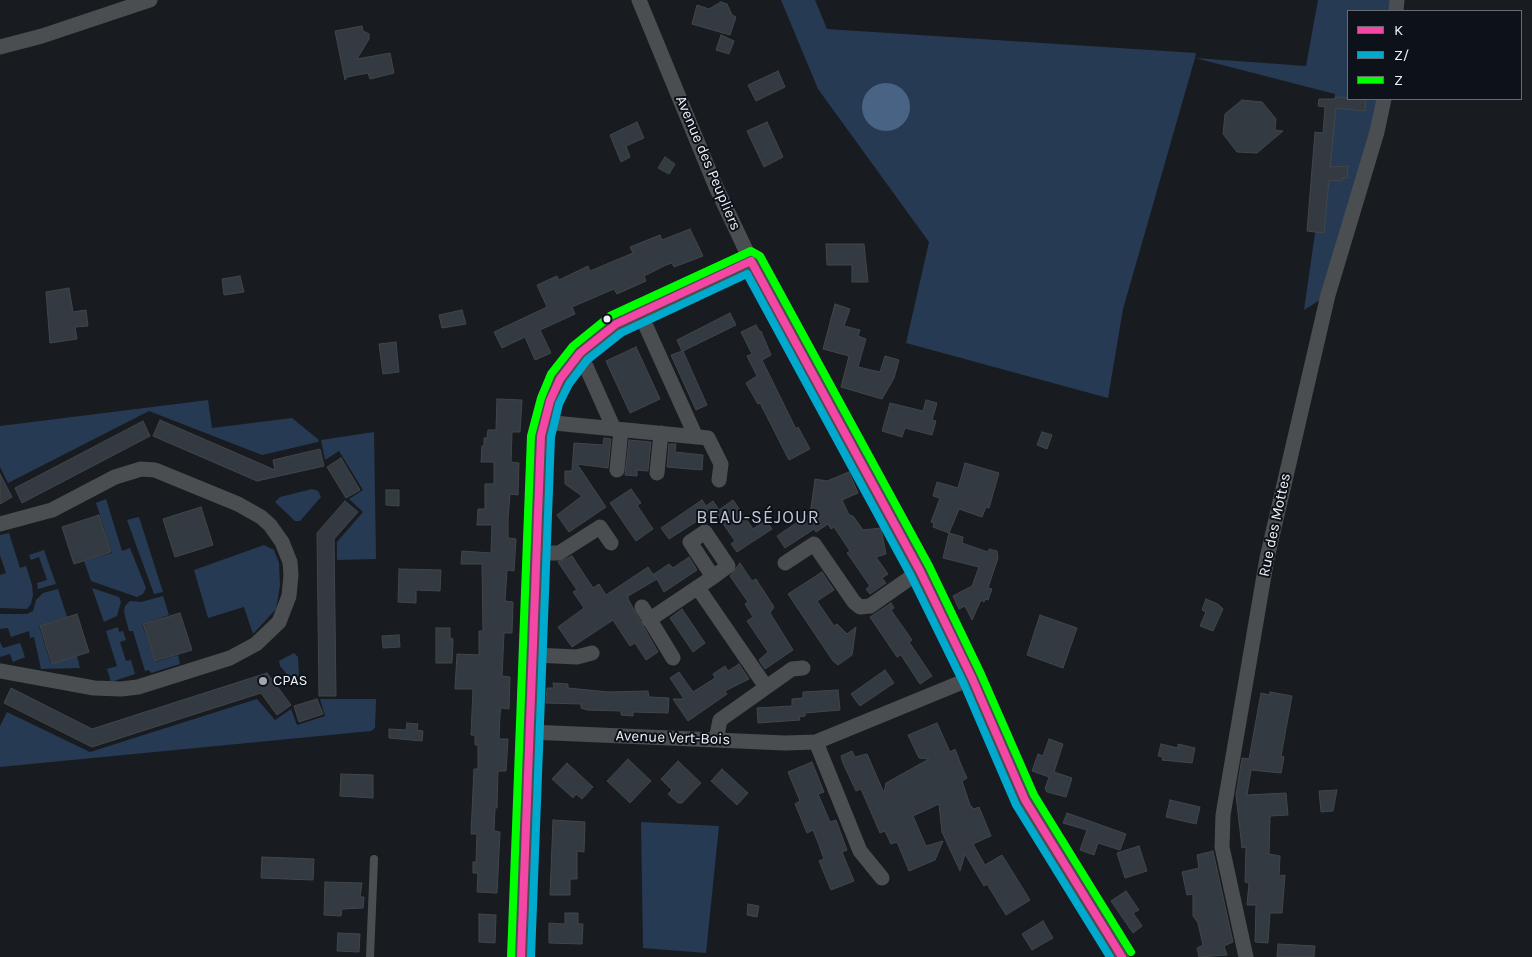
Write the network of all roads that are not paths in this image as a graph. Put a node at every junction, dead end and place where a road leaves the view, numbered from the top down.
1 (150, 0) edge
2 (639, 0) edge
3 (0, 47) edge
4 (1384, 100) edge
5 (752, 261) junction
6 (640, 313) junction
7 (580, 353) junction
8 (544, 422) junction
9 (618, 429) junction
10 (661, 433) junction
11 (696, 437) junction
12 (617, 470) dead end
13 (657, 473) dead end
14 (719, 480) dead end
15 (0, 524) edge
16 (611, 543) dead end
17 (537, 553) junction
18 (785, 563) dead end
19 (920, 571) junction
20 (713, 576) dead end
21 (698, 588) junction
22 (592, 653) dead end
23 (534, 655) junction
24 (674, 658) dead end
25 (803, 668) dead end
26 (0, 671) edge
27 (972, 678) junction
28 (766, 687) junction
29 (530, 732) junction
30 (716, 740) junction
31 (816, 742) junction
32 (374, 859) dead end
33 (882, 878) dead end
34 (370, 957) edge
35 (521, 957) edge
36 (1122, 957) edge
37 (1246, 957) edge

1 - 3 street
2 - 5 street, Avenue des Peupliers
4 - 37 street, Rue des Mottes
5 - 6 street
5 - 19 street, Avenue des Peupliers
6 - 7 street
6 - 11 street
7 - 8 street
7 - 9 street
8 - 9 street
8 - 17 street
9 - 10 street
9 - 12 street
10 - 11 street
10 - 13 street
11 - 14 street
15 - 26 street
16 - 17 street
17 - 23 street
18 - 19 street
19 - 27 street, Avenue des Peupliers
20 - 21 street
21 - 24 street
21 - 28 street
22 - 23 street
23 - 29 street
25 - 28 street
27 - 31 street, Avenue Vert-Bois
27 - 36 street, Avenue des Peupliers
28 - 30 street
29 - 30 street, Avenue Vert-Bois
29 - 35 street
30 - 31 street, Avenue Vert-Bois
31 - 33 street
32 - 34 lane

